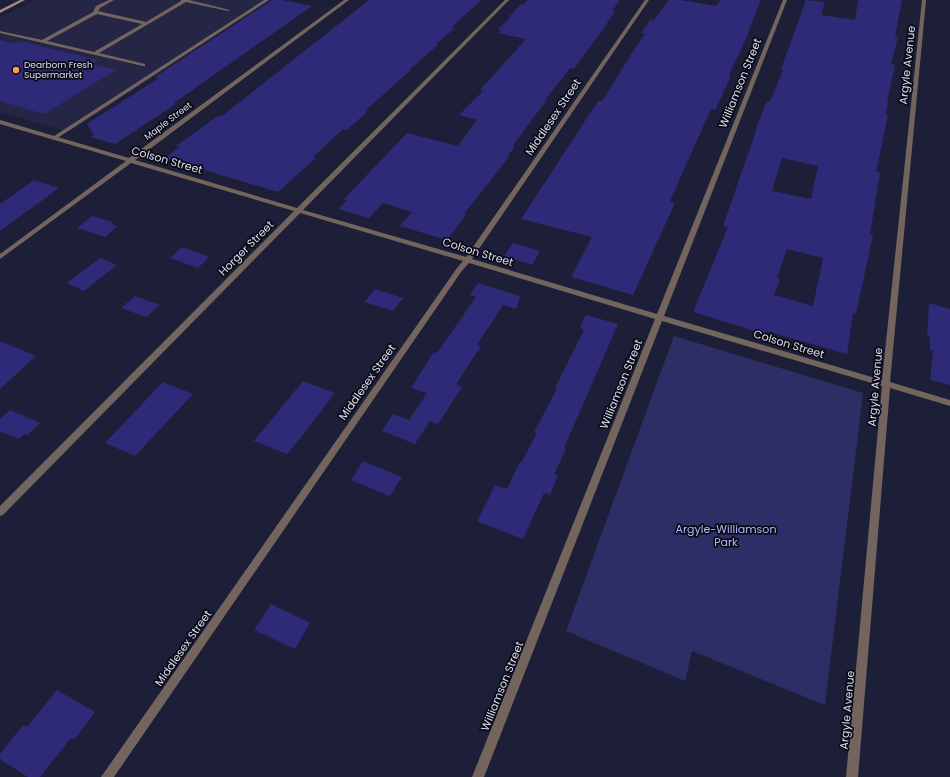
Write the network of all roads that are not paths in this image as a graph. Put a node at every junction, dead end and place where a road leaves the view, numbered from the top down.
1 (24, 0) edge
2 (112, 0) edge
3 (185, 0) edge
4 (266, 0) edge
5 (347, 0) edge
6 (507, 0) edge
7 (647, 0) edge
8 (785, 0) edge
9 (924, 0) edge
10 (228, 10) dead end
11 (0, 12) edge
12 (97, 12) junction
13 (146, 23) junction
14 (6, 26) dead end
15 (0, 31) edge
16 (26, 33) dead end
17 (19, 36) junction
18 (42, 42) junction
19 (94, 54) junction
20 (143, 65) dead end
21 (0, 122) edge
22 (54, 138) junction
23 (130, 161) junction
24 (299, 210) junction
25 (0, 257) edge
26 (468, 260) junction
27 (659, 317) junction
28 (886, 384) junction
29 (950, 403) edge
30 (0, 512) edge
31 (107, 777) edge
32 (478, 777) edge
33 (852, 777) edge

1 - 11 main road
2 - 12 street
3 - 10 street
3 - 13 street
4 - 22 street
5 - 23 street, Maple Street
6 - 24 street, Horger Street
7 - 26 street, Middlesex Street
8 - 27 street, Williamson Street
9 - 28 street, Argyle Avenue
12 - 13 street
12 - 18 street
13 - 19 street
14 - 15 street
15 - 17 street
16 - 17 street
17 - 18 street
18 - 19 street
19 - 20 street
21 - 22 street, Colson Street
22 - 23 street, Colson Street
23 - 24 street, Colson Street
23 - 25 street, Maple Street
24 - 26 street, Colson Street
24 - 30 street, Horger Street
26 - 27 street, Colson Street
26 - 31 street, Middlesex Street
27 - 28 street, Colson Street
27 - 32 street, Williamson Street
28 - 29 street, Colson Street
28 - 33 street, Argyle Avenue

